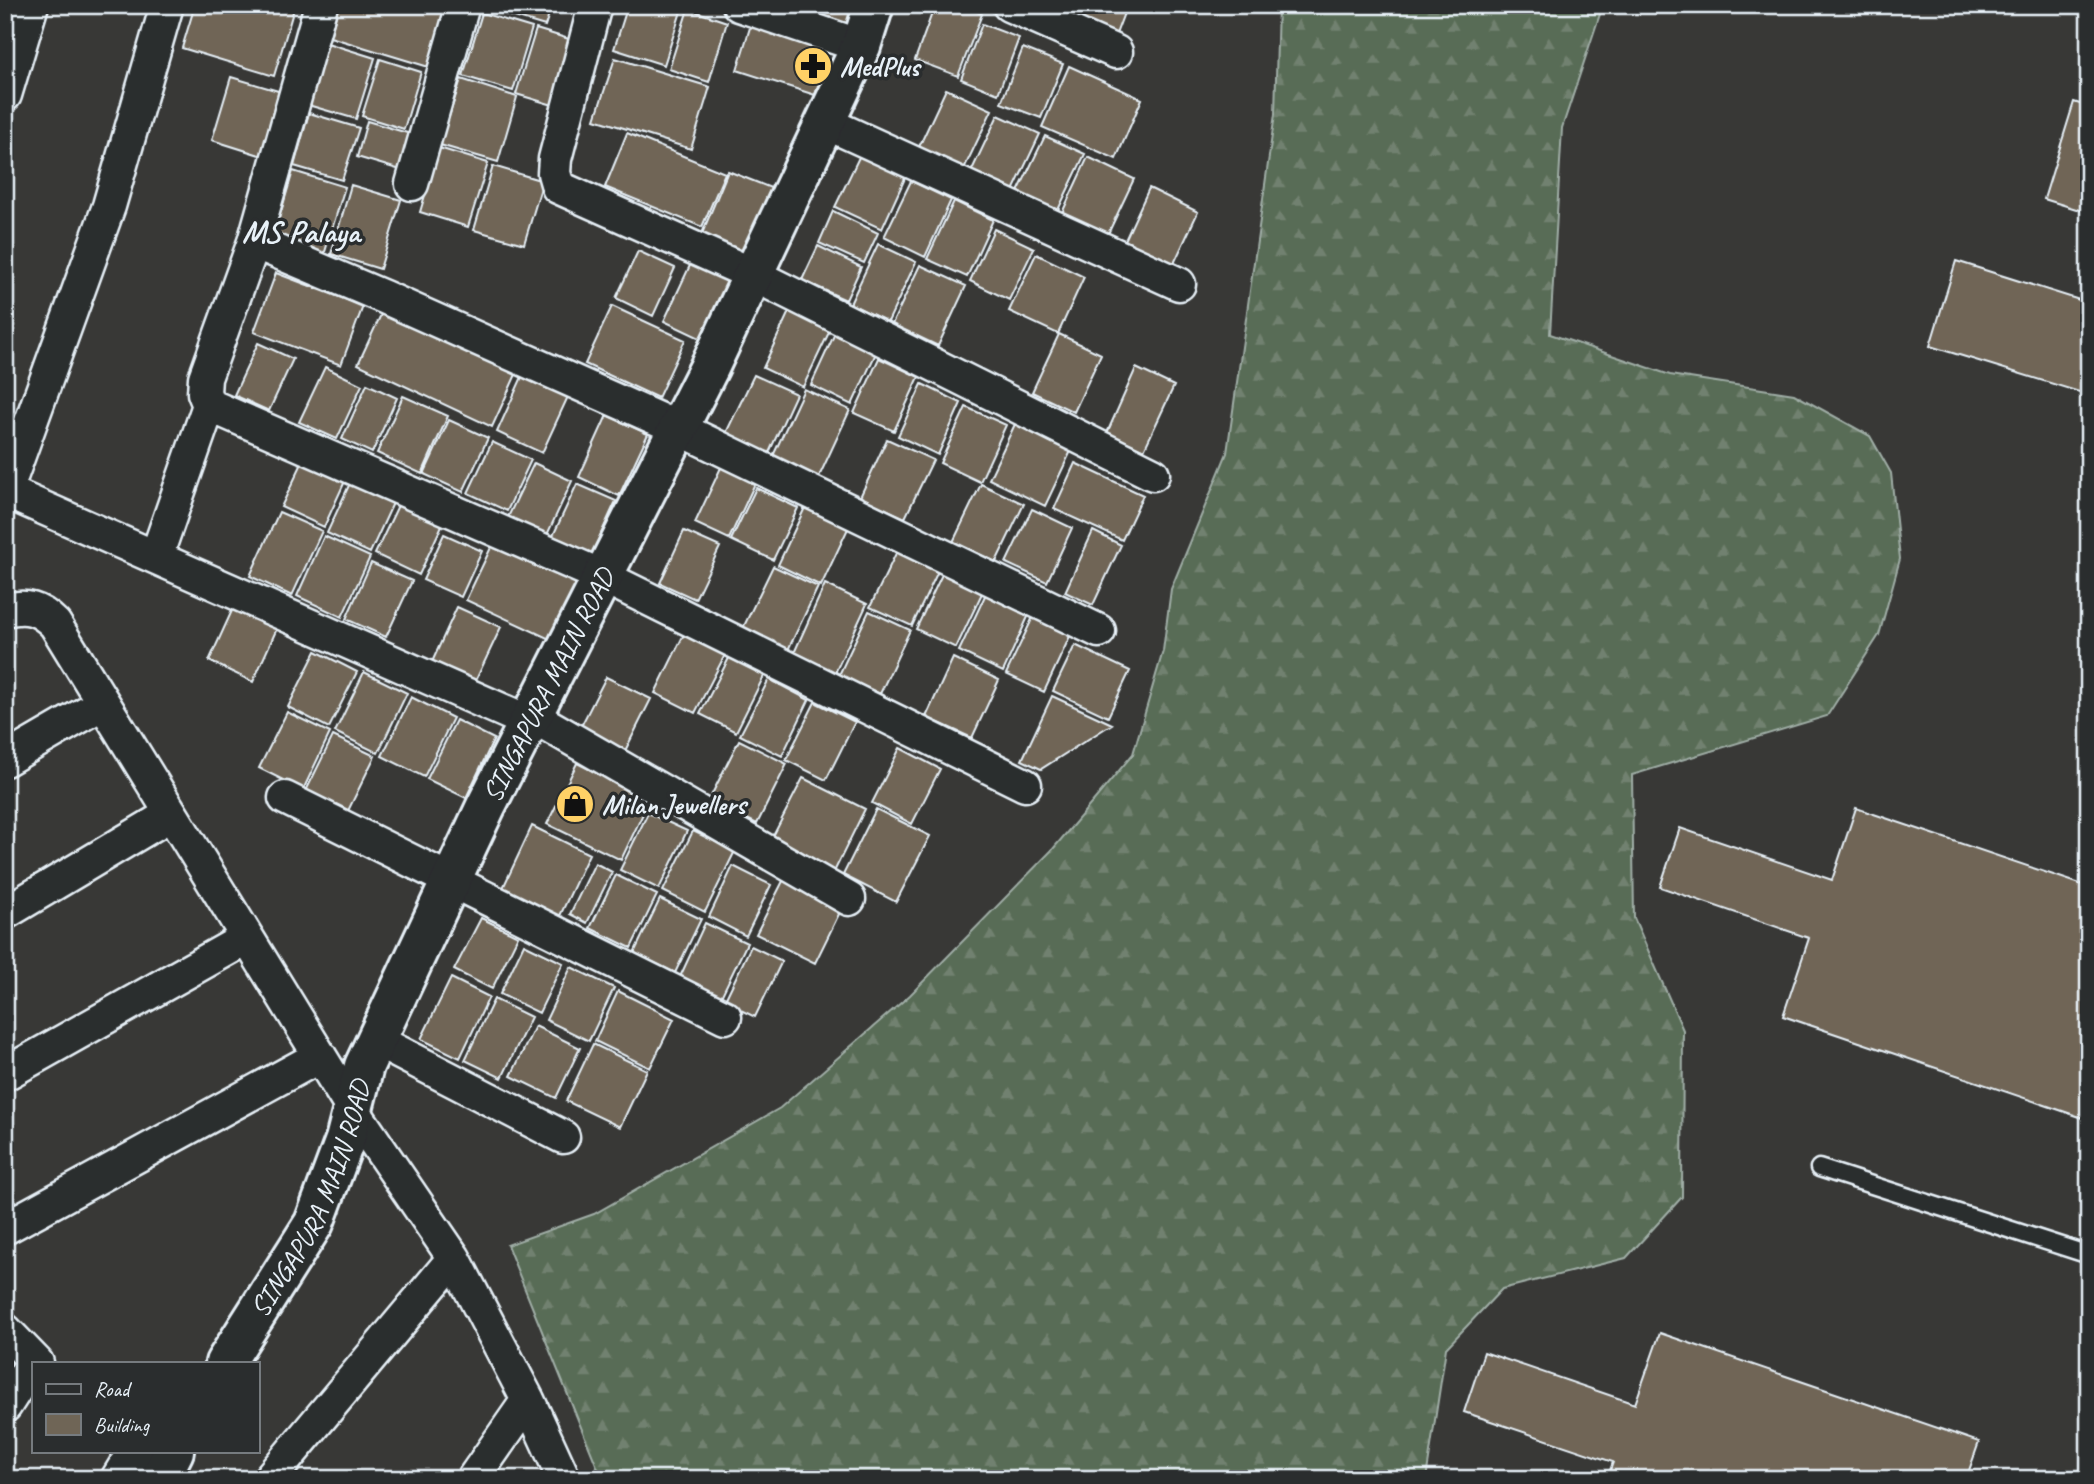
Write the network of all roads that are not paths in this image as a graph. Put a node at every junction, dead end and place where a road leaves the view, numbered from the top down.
1 (32, 5) edge
2 (167, 5) edge
3 (321, 5) edge
4 (463, 5) edge
5 (595, 5) edge
6 (739, 5) edge
7 (874, 5) edge
8 (1009, 5) edge
9 (861, 46) junction
10 (1116, 52) dead end
11 (5, 95) edge
12 (824, 122) junction
13 (412, 184) dead end
14 (254, 242) junction
15 (752, 274) junction
16 (1179, 284) dead end
17 (209, 405) junction
18 (678, 428) junction
19 (1153, 474) dead end
20 (6, 491) edge
21 (156, 557) junction
22 (604, 577) junction
23 (5, 610) edge
24 (1099, 631) dead end
25 (103, 704) junction
26 (531, 719) junction
27 (5, 760) edge
28 (1025, 785) dead end
29 (285, 798) dead end
30 (171, 814) junction
31 (452, 880) junction
32 (849, 899) dead end
33 (5, 912) edge
34 (247, 938) junction
35 (724, 1017) dead end
36 (377, 1041) junction
37 (320, 1056) junction
38 (5, 1074) edge
39 (353, 1110) junction
40 (563, 1137) dead end
41 (1819, 1168) dead end
42 (5, 1228) edge
43 (2089, 1255) edge
44 (454, 1258) junction
45 (5, 1330) edge
46 (35, 1362) edge
47 (226, 1362) edge
48 (32, 1366) edge
49 (528, 1399) junction
50 (5, 1406) edge
51 (155, 1464) edge
52 (117, 1479) edge
53 (269, 1479) edge
54 (472, 1479) edge
55 (564, 1479) edge

1 - 11 street
2 - 20 street
3 - 14 street
4 - 13 street
5 - 15 street
6 - 9 street
7 - 9 street, SINGAPURA MAIN ROAD
8 - 10 street
9 - 12 street, SINGAPURA MAIN ROAD
12 - 15 street, SINGAPURA MAIN ROAD
12 - 16 street
14 - 17 street
14 - 18 street
15 - 18 street, SINGAPURA MAIN ROAD
15 - 19 street
17 - 21 street
17 - 22 street
18 - 22 street, SINGAPURA MAIN ROAD
18 - 24 street
20 - 21 street
21 - 26 street
22 - 26 street, SINGAPURA MAIN ROAD
22 - 28 street
23 - 25 street
25 - 27 street
25 - 30 street
26 - 31 street, SINGAPURA MAIN ROAD
26 - 32 street
29 - 31 street
30 - 33 street
30 - 34 street
31 - 35 street
31 - 36 street, SINGAPURA MAIN ROAD
34 - 37 street
34 - 38 street
36 - 39 street, SINGAPURA MAIN ROAD
36 - 40 street
37 - 39 street
37 - 42 street
39 - 44 street
39 - 47 street, SINGAPURA MAIN ROAD
41 - 43 lane
44 - 49 street
44 - 53 street
45 - 46 street
48 - 50 street
49 - 54 street
49 - 55 street
51 - 52 street

